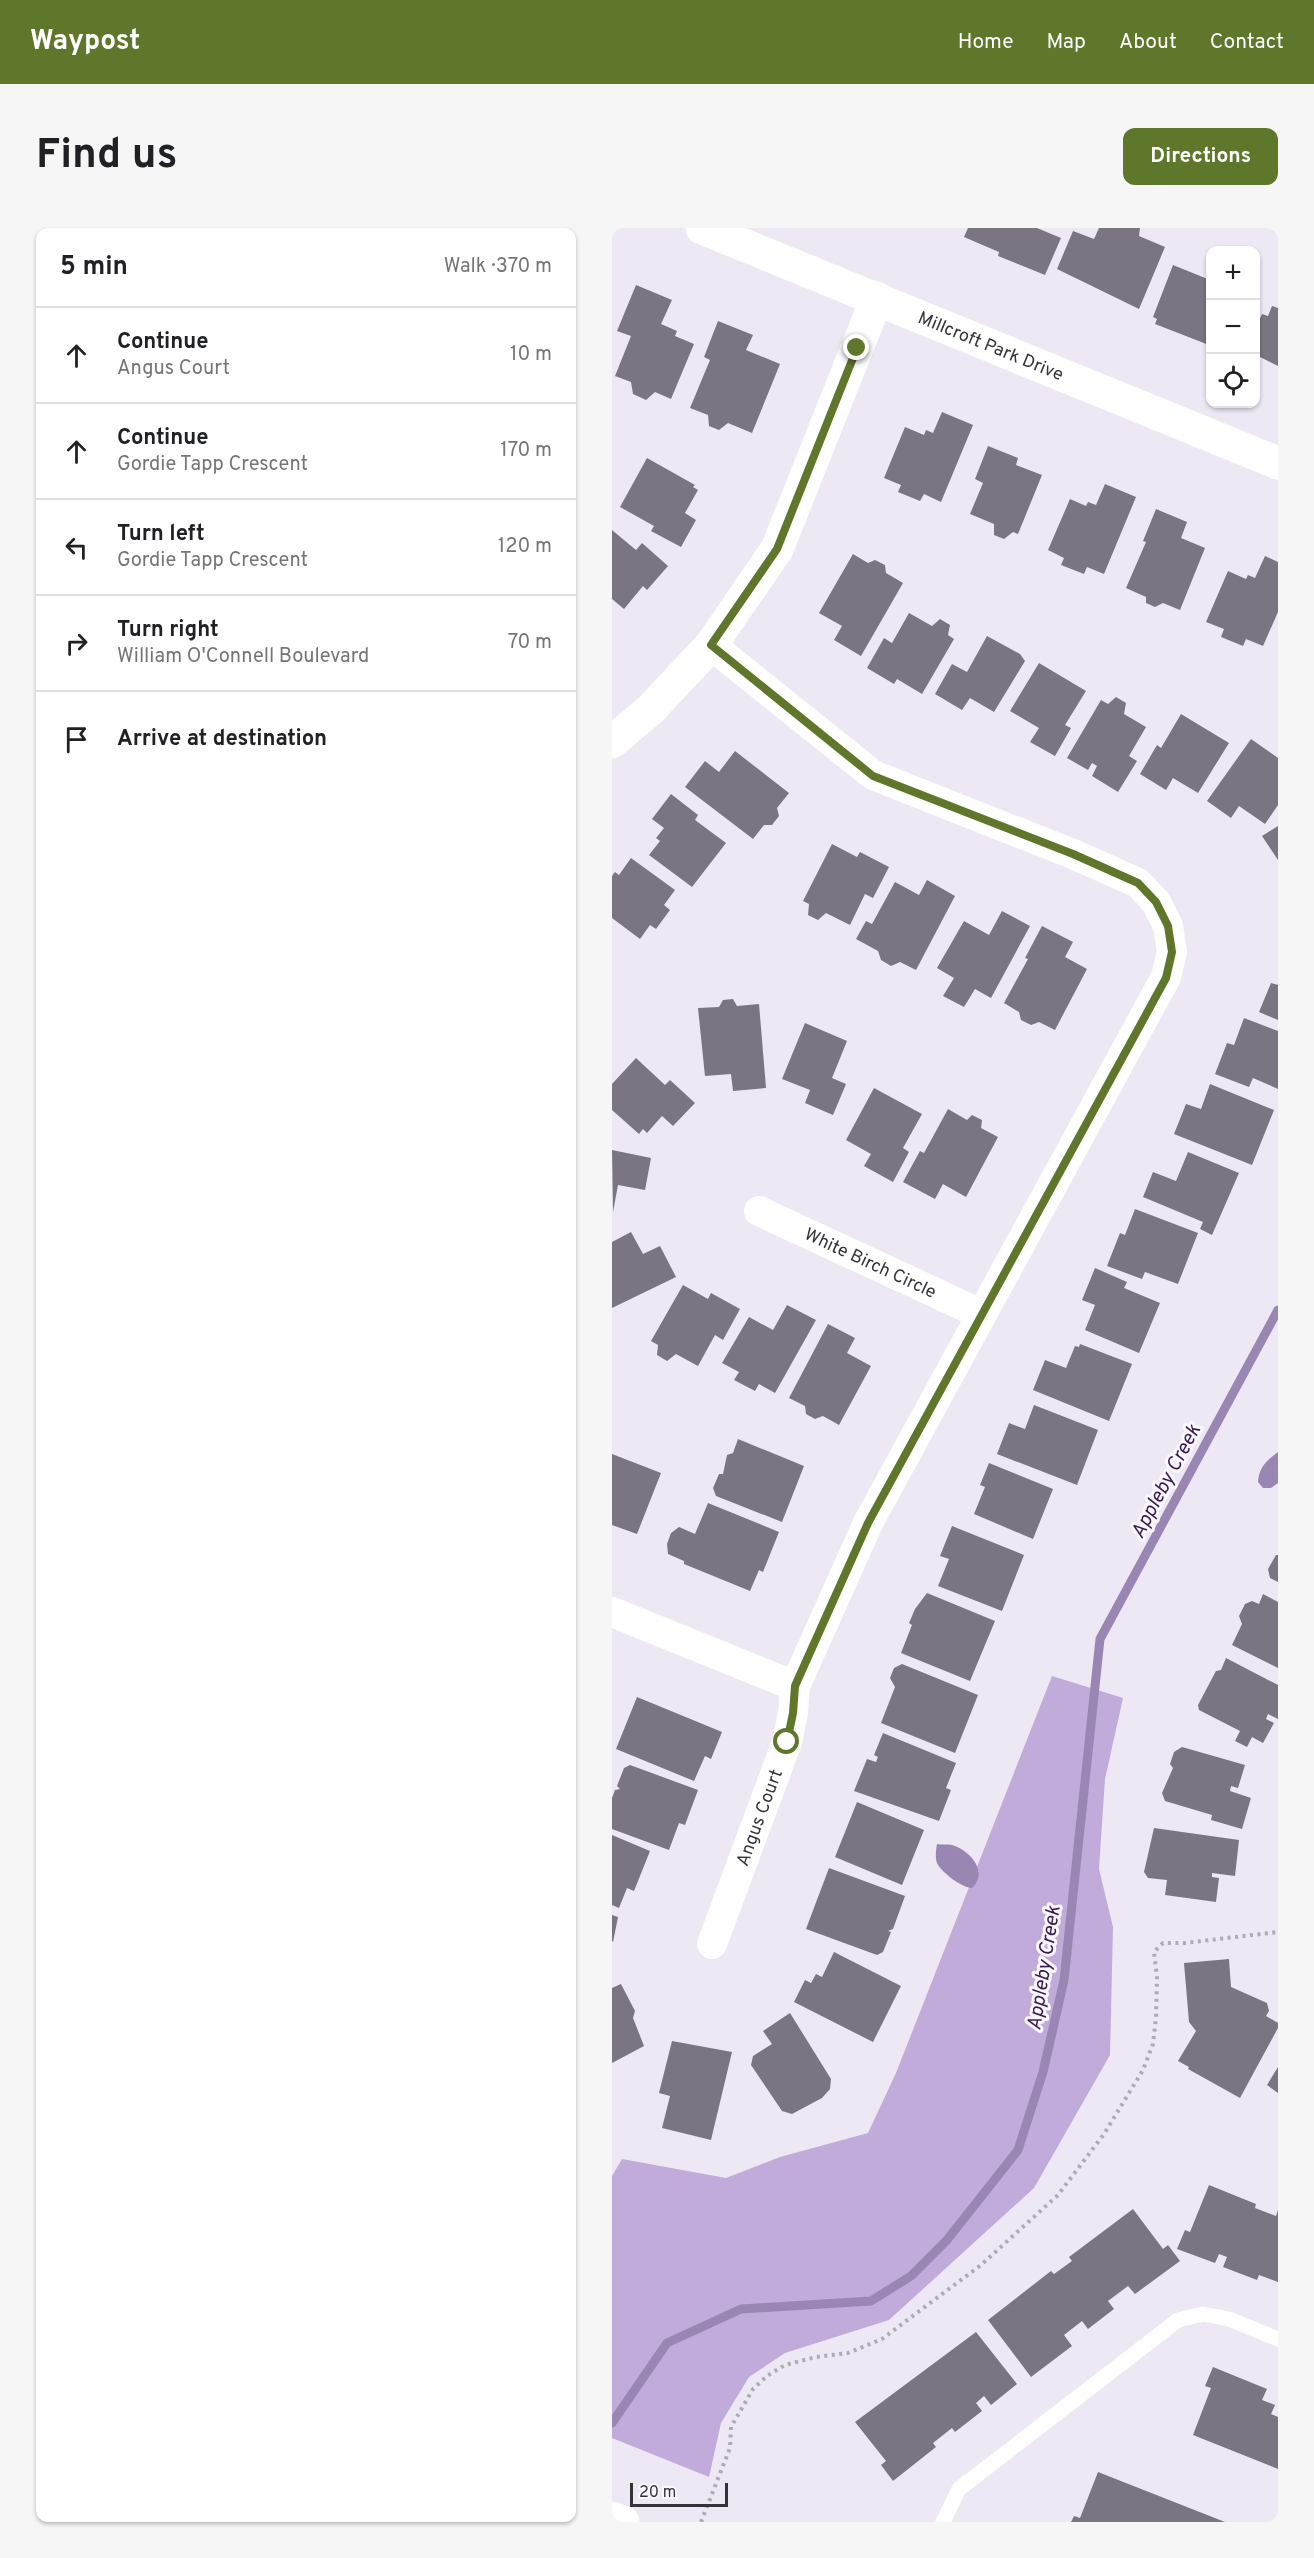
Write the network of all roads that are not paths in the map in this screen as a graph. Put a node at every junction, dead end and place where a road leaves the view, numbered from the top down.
1 (702, 228) edge
2 (877, 298) junction
3 (1278, 463) edge
4 (711, 645) junction
5 (612, 742) edge
6 (759, 1211) dead end
7 (981, 1314) junction
8 (612, 1612) edge
9 (795, 1686) junction
10 (712, 1944) dead end
11 (1278, 2339) edge
12 (612, 2517) edge
13 (623, 2522) edge
14 (943, 2522) edge

1 - 2 street, Millcroft Park Drive
2 - 3 street, Millcroft Park Drive
2 - 4 street
4 - 5 street
4 - 7 street, Angus Court
6 - 7 street, White Birch Circle
7 - 9 street, Angus Court
8 - 9 street
9 - 10 street, Angus Court
11 - 14 lane
12 - 13 street

